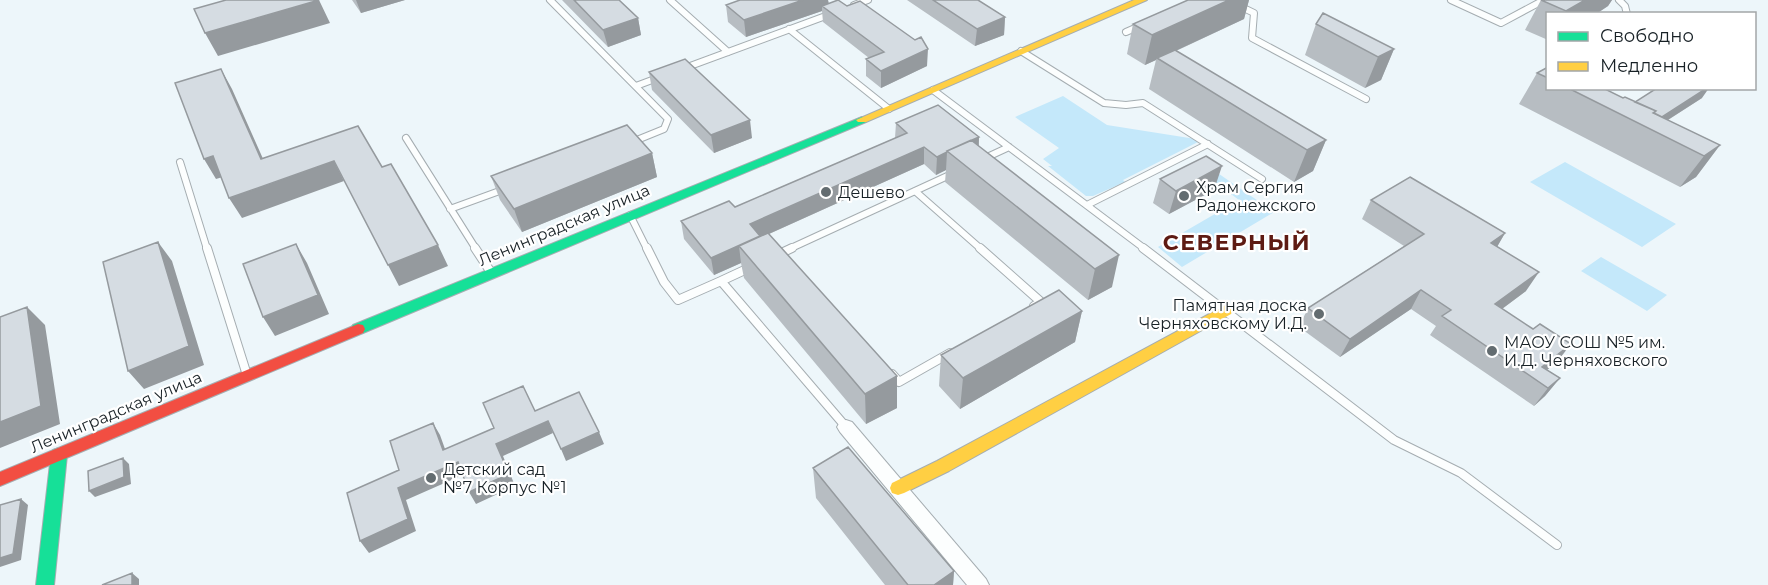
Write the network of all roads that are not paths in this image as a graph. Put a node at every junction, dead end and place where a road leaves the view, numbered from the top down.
1 (550, 0) edge
2 (670, 0) edge
3 (868, 0) edge
4 (1142, 0) edge
5 (1227, 0) edge
6 (1451, 0) edge
7 (1544, 0) edge
8 (845, 8) edge
9 (834, 12) edge
10 (1147, 23) edge
11 (789, 29) junction
12 (1126, 32) dead end
13 (1021, 51) junction
14 (728, 52) junction
15 (677, 70) edge
16 (666, 74) edge
17 (636, 86) junction
18 (933, 90) junction
19 (1366, 99) dead end
20 (889, 109) junction
21 (406, 138) dead end
22 (1208, 144) junction
23 (624, 145) edge
24 (1009, 147) junction
25 (979, 161) edge
26 (180, 162) dead end
27 (958, 171) edge
28 (1262, 179) dead end
29 (515, 185) edge
30 (915, 191) junction
31 (1087, 206) junction
32 (450, 209) junction
33 (630, 215) junction
34 (781, 253) junction
35 (771, 258) edge
36 (761, 262) edge
37 (789, 262) edge
38 (492, 274) junction
39 (721, 281) junction
40 (1030, 308) edge
41 (1226, 310) junction
42 (960, 348) edge
43 (883, 365) edge
44 (247, 375) junction
45 (846, 426) joint
46 (59, 455) junction
47 (0, 479) edge
48 (898, 488) junction
49 (1557, 545) dead end
50 (45, 585) edge
51 (979, 585) edge

1 - 17 lane
2 - 14 lane
3 - 8 lane
4 - 13 street, Ленинградская улица
5 - 19 lane
6 - 7 lane
9 - 11 lane
10 - 12 lane
11 - 14 lane
11 - 20 lane
13 - 18 street, Ленинградская улица
13 - 22 lane
14 - 15 lane
16 - 17 lane
17 - 23 lane
18 - 20 street, Ленинградская улица
18 - 24 lane
20 - 33 street, Ленинградская улица
21 - 32 lane
22 - 28 lane
22 - 31 lane
24 - 25 lane
24 - 31 lane
26 - 44 lane
27 - 30 lane
29 - 32 lane
30 - 34 lane
30 - 40 lane
31 - 41 lane
32 - 38 lane
33 - 38 street, Ленинградская улица
33 - 39 lane
34 - 35 lane
34 - 37 lane
36 - 39 lane
38 - 44 street, Ленинградская улица
39 - 45 lane
41 - 48 street
41 - 49 lane
42 - 43 lane
44 - 46 street, Ленинградская улица
45 - 48 street
46 - 47 street, Ленинградская улица
46 - 50 street
48 - 51 street

